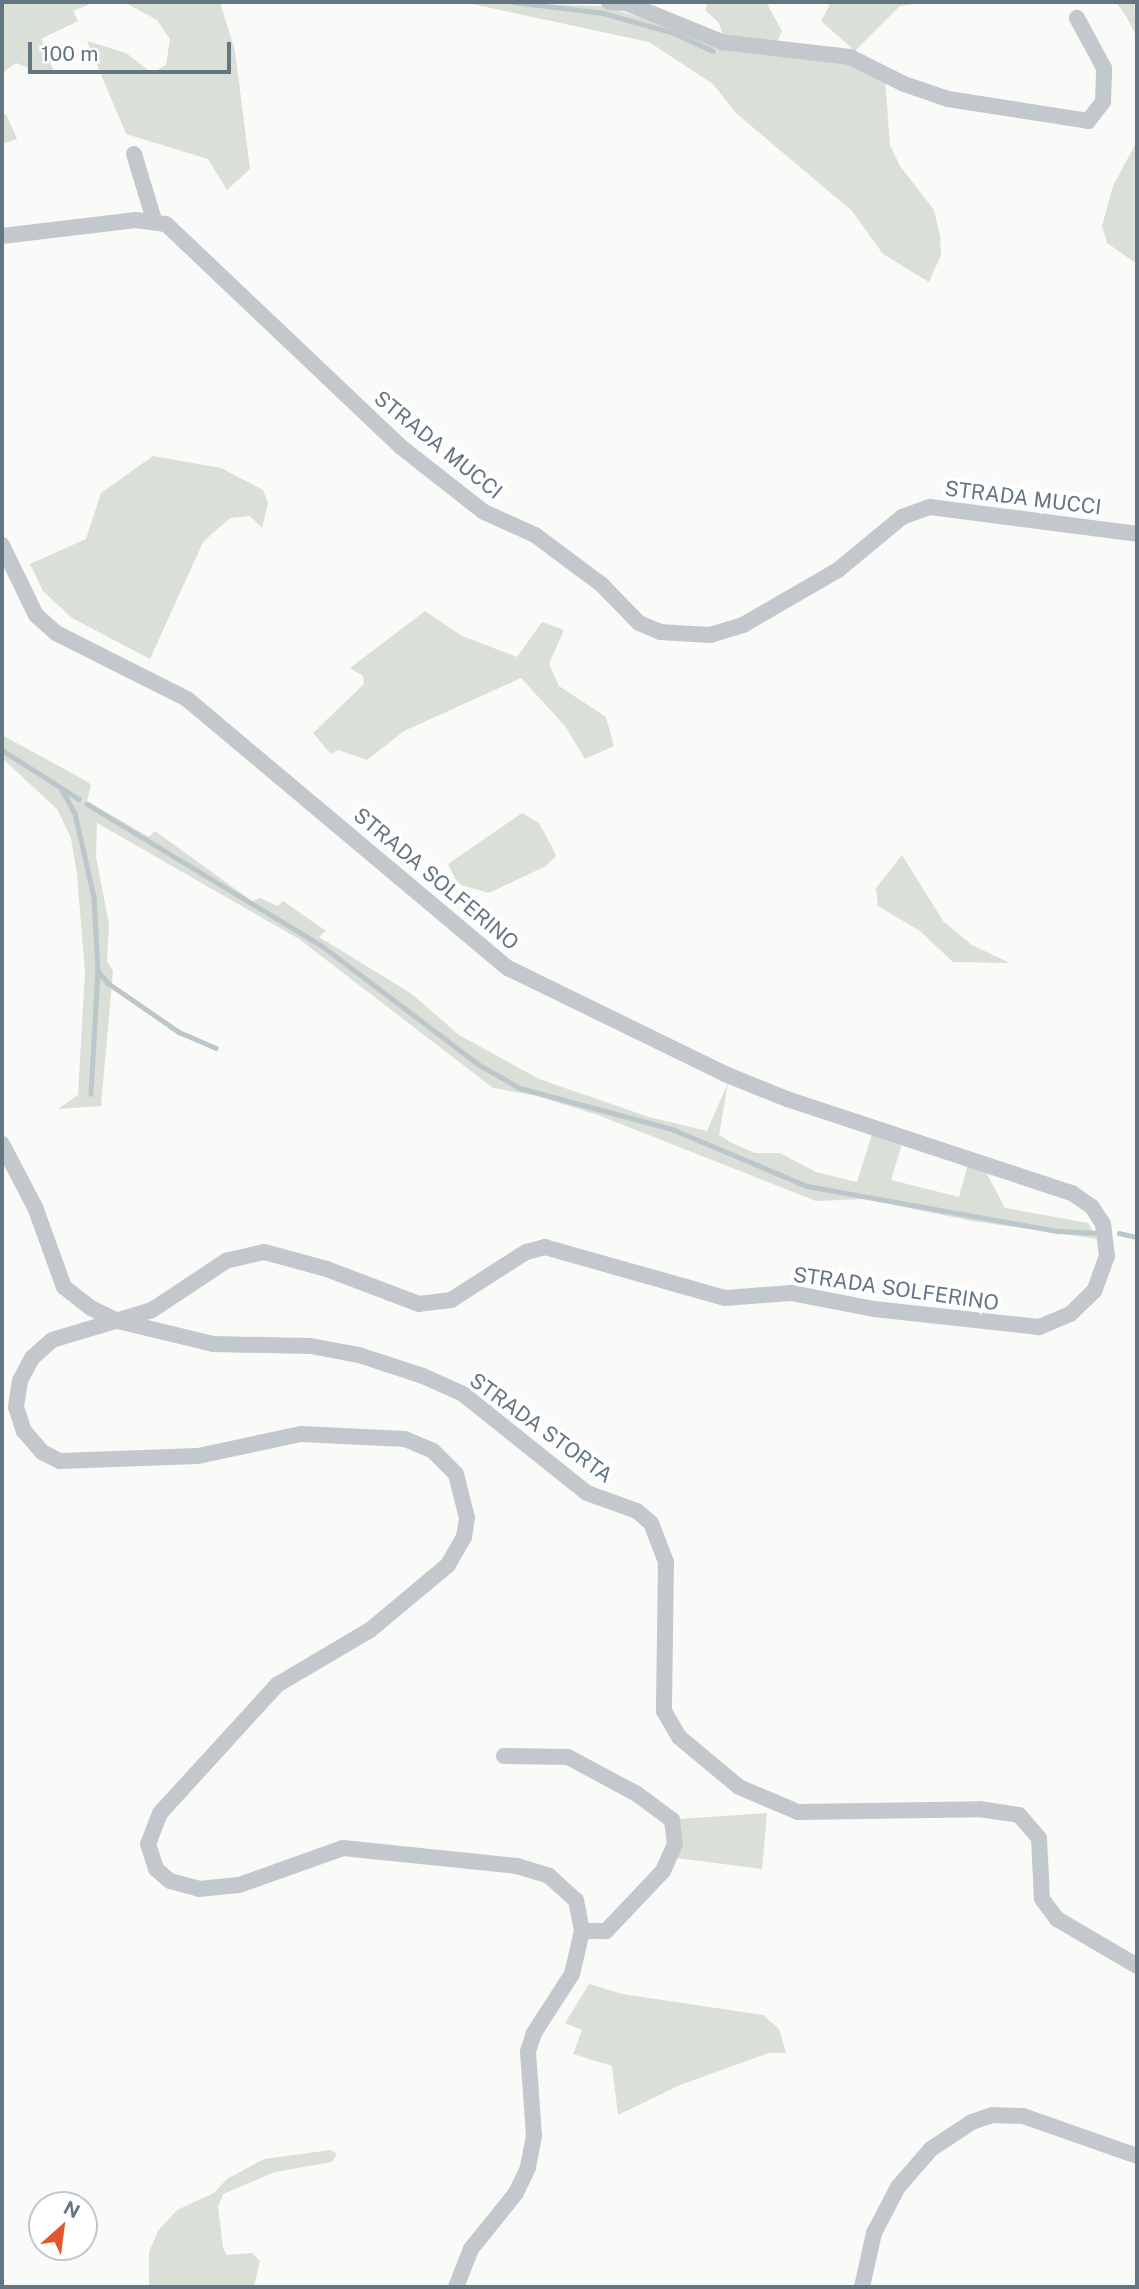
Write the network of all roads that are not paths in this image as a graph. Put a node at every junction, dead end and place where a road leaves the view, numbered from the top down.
1 (609, 2) edge
2 (1077, 18) dead end
3 (134, 154) dead end
4 (154, 220) junction
5 (2, 236) edge
6 (1137, 534) edge
7 (2, 545) edge
8 (2, 1144) edge
9 (118, 1321) junction
10 (504, 1756) dead end
11 (582, 1931) junction
12 (1137, 1966) edge
13 (1137, 2156) edge
14 (456, 2287) edge
15 (862, 2287) edge

1 - 2 street
3 - 4 street
4 - 5 street
4 - 6 street, STRADA MUCCI
7 - 9 street, STRADA SOLFERINO
8 - 9 street
9 - 11 street, STRADA SOLFERINO
9 - 12 street, STRADA STORTA
10 - 11 street
11 - 14 street, STRADA SOLFERINO
13 - 15 street

